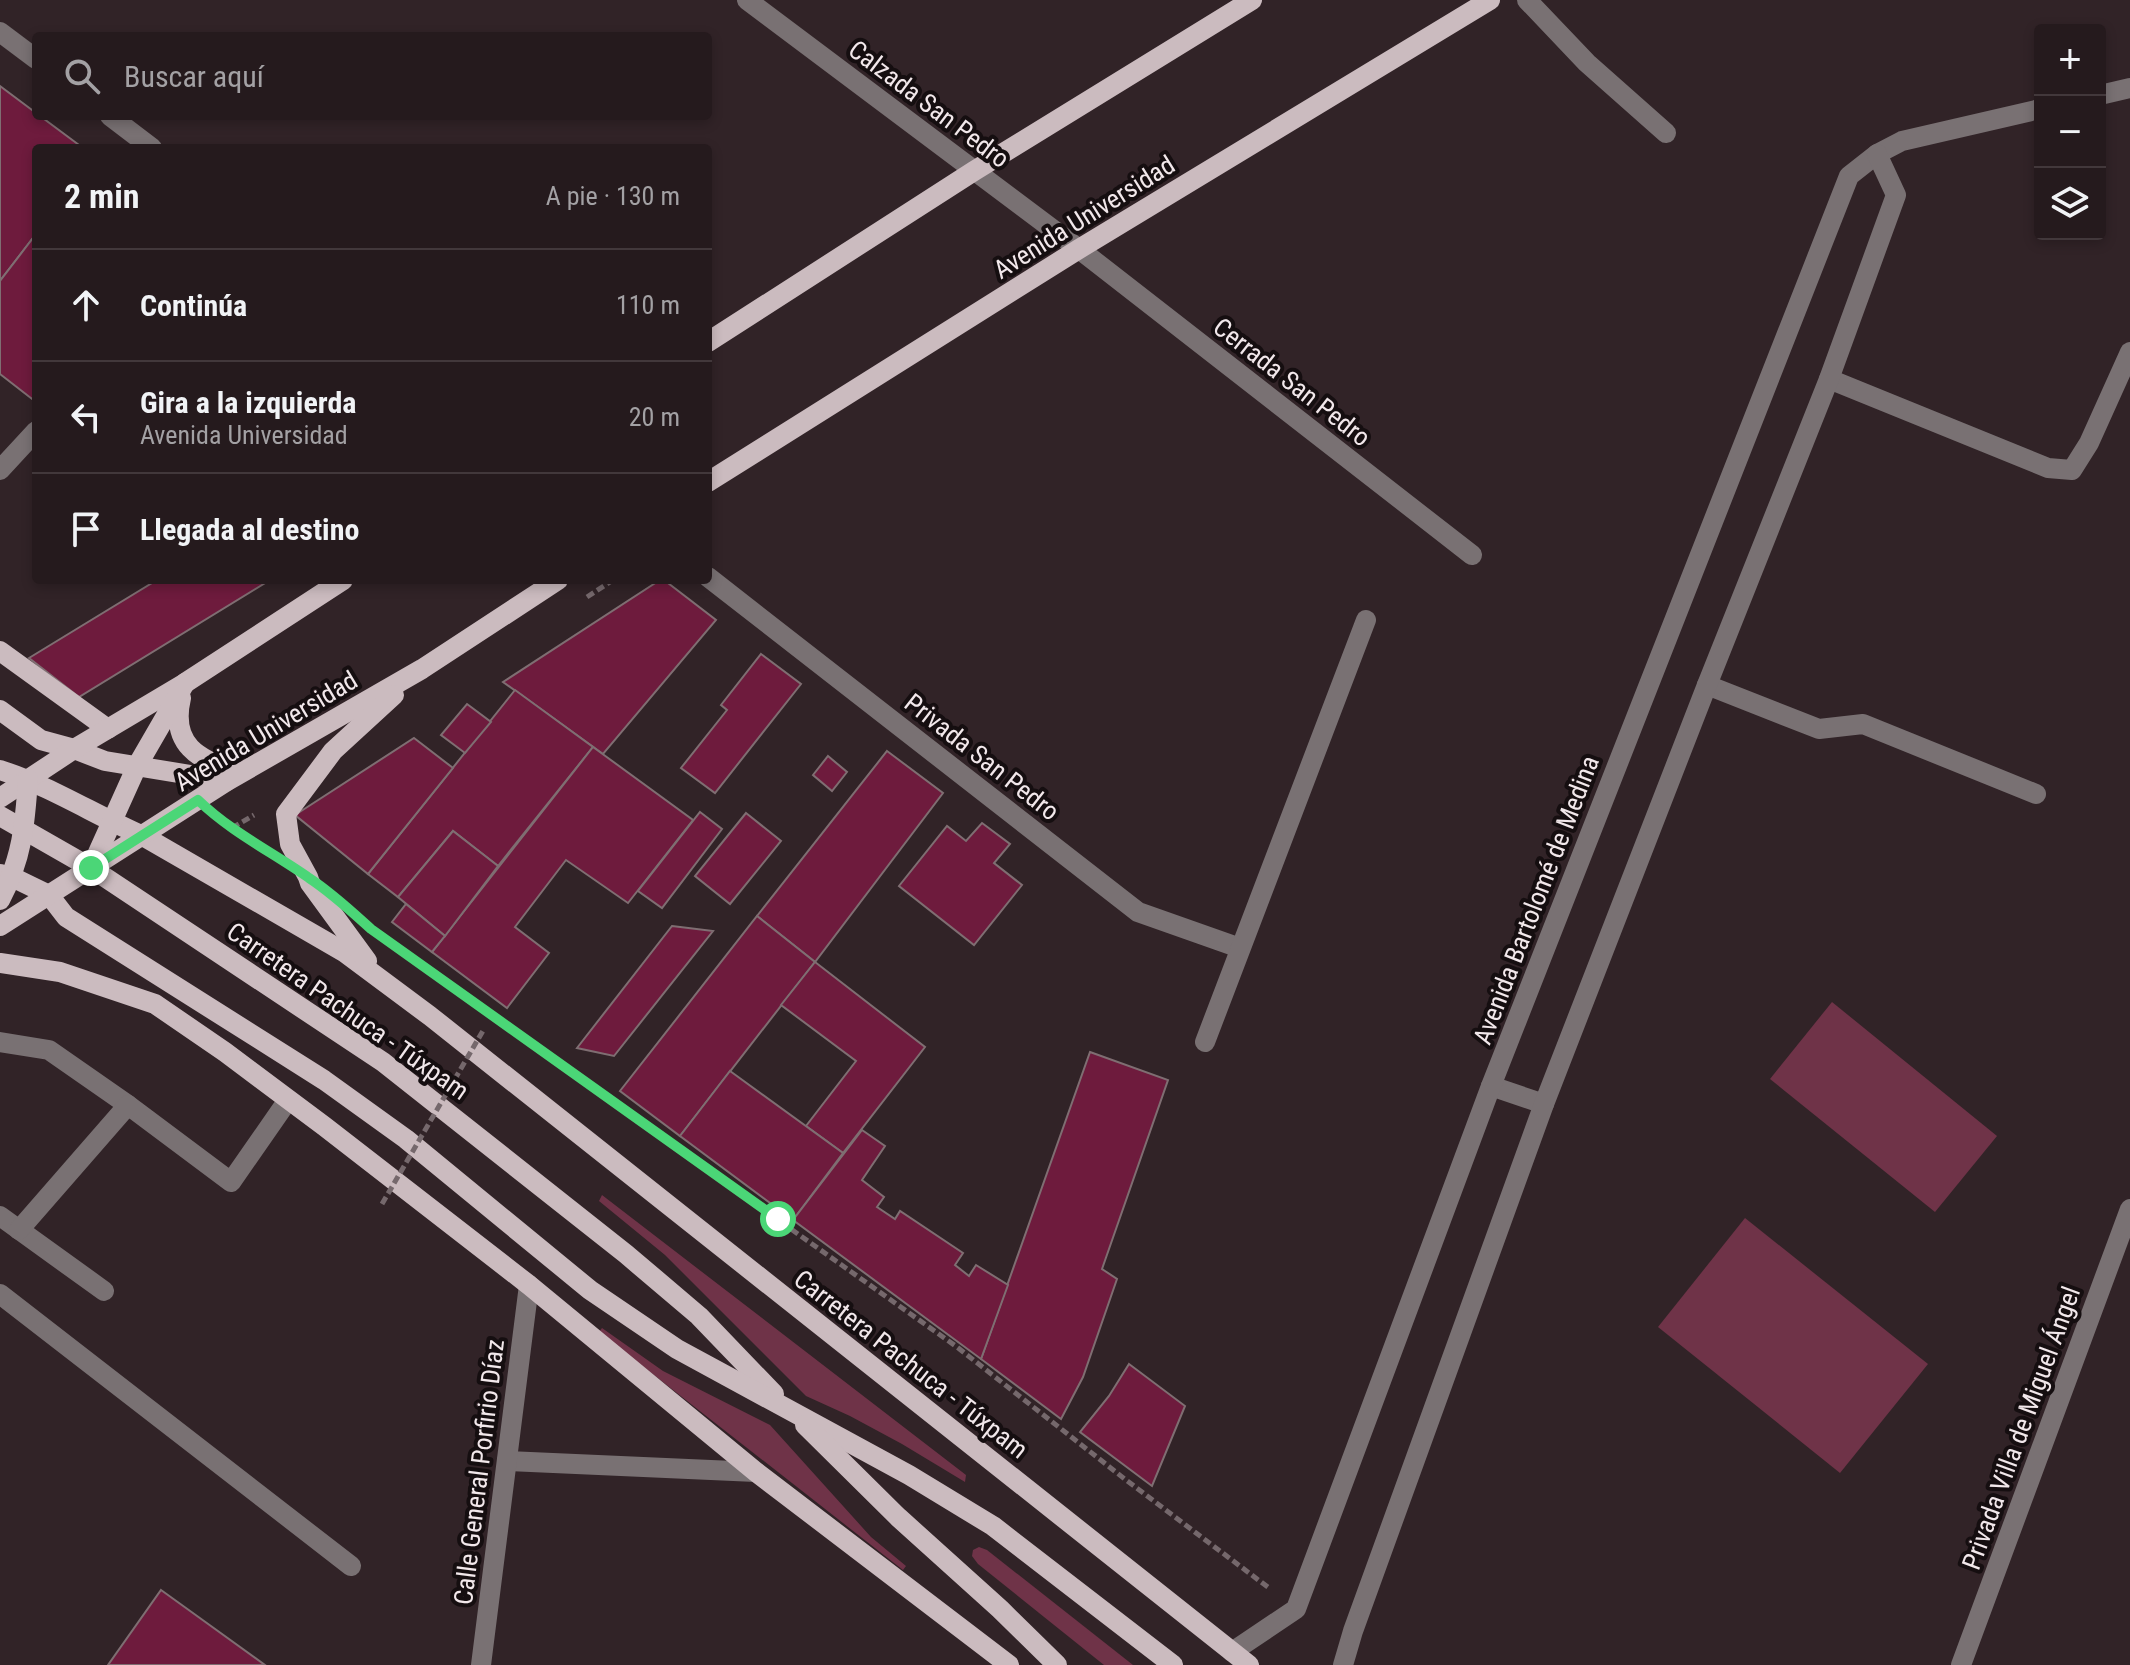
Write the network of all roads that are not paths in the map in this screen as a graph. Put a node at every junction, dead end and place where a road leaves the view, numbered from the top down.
1 (747, 0) edge
2 (1252, 0) edge
3 (1490, 0) edge
4 (1527, 0) edge
5 (0, 32) edge
6 (32, 56) edge
7 (2130, 88) edge
8 (2106, 94) edge
9 (2034, 110) edge
10 (115, 120) edge
11 (1666, 133) dead end
12 (147, 144) edge
13 (1877, 154) junction
14 (974, 171) junction
15 (1079, 249) junction
16 (712, 339) edge
17 (2130, 352) edge
18 (1829, 379) junction
19 (32, 435) edge
20 (0, 470) edge
21 (712, 479) edge
22 (1472, 555) dead end
23 (712, 580) edge
24 (337, 584) edge
25 (552, 584) edge
26 (1366, 620) dead end
27 (0, 651) edge
28 (422, 669) junction
29 (185, 683) junction
30 (1707, 685) junction
31 (0, 710) edge
32 (108, 729) junction
33 (74, 749) junction
34 (137, 766) junction
35 (0, 770) edge
36 (234, 778) junction
37 (28, 779) junction
38 (2036, 794) dead end
39 (0, 798) edge
40 (0, 816) edge
41 (111, 822) junction
42 (25, 830) junction
43 (143, 836) junction
44 (91, 868) junction
45 (6, 876) edge
46 (49, 895) junction
47 (0, 900) edge
48 (0, 926) edge
49 (1240, 948) junction
50 (0, 963) edge
51 (381, 980) junction
52 (0, 1042) edge
53 (1205, 1042) dead end
54 (1491, 1086) junction
55 (288, 1100) junction
56 (1544, 1104) junction
57 (128, 1105) junction
58 (2130, 1209) edge
59 (0, 1216) edge
60 (19, 1230) junction
61 (529, 1285) junction
62 (104, 1291) dead end
63 (0, 1294) edge
64 (788, 1407) junction
65 (507, 1461) junction
66 (756, 1472) junction
67 (351, 1566) dead end
68 (1232, 1652) junction
69 (481, 1665) edge
70 (1009, 1665) edge
71 (1057, 1665) edge
72 (1173, 1665) edge
73 (1249, 1665) edge
74 (1343, 1665) edge
75 (1961, 1665) edge

1 - 14 street, Calzada San Pedro
2 - 14 main road
3 - 15 main road, Avenida Universidad
4 - 11 street
5 - 6 street
7 - 8 street
9 - 13 street, Avenida Bartolomé de Medina
10 - 12 street
13 - 18 street
13 - 54 street, Avenida Bartolomé de Medina
14 - 15 street, Calzada San Pedro
14 - 16 main road
15 - 21 main road, Avenida Universidad
15 - 22 street, Cerrada San Pedro
17 - 18 street
18 - 30 street
19 - 20 street
23 - 49 street, Privada San Pedro
24 - 29 main road
25 - 28 main road, Avenida Universidad
26 - 49 street
27 - 32 main road
28 - 36 main road, Avenida Universidad
28 - 51 main road
29 - 32 main road
29 - 34 main road
29 - 36 main road
30 - 38 street
30 - 56 street
31 - 33 main road
32 - 33 main road
33 - 34 main road
33 - 37 main road
34 - 36 main road
34 - 41 main road
35 - 37 main road, Carretera Pachuca - Túxpam
36 - 43 main road, Avenida Universidad
37 - 39 main road
37 - 41 main road, Carretera Pachuca - Túxpam
37 - 42 main road
40 - 42 main road, Carretera Pachuca - Túxpam
41 - 43 main road, Carretera Pachuca - Túxpam
41 - 44 main road
42 - 44 main road, Carretera Pachuca - Túxpam
42 - 45 main road
43 - 44 main road, Avenida Universidad
43 - 51 main road, Carretera Pachuca - Túxpam
44 - 46 main road, Avenida Universidad
44 - 64 main road, Carretera Pachuca - Túxpam
45 - 46 main road
45 - 47 main road
46 - 48 main road, Avenida Universidad
46 - 64 main road
49 - 53 street
50 - 55 main road
51 - 68 main road, Carretera Pachuca - Túxpam
52 - 57 street
54 - 56 street
54 - 68 street, Avenida Bartolomé de Medina
55 - 57 street
55 - 61 main road
56 - 74 street
57 - 60 street
58 - 75 street, Privada Villa de Miguel Ángel
59 - 60 street
60 - 62 street
61 - 65 street, Calle General Porfirio Díaz
61 - 66 main road
63 - 67 street
64 - 71 main road, Carretera Pachuca - Túxpam
64 - 72 main road
65 - 66 street
65 - 69 street, Calle General Porfirio Díaz
66 - 70 main road
68 - 73 main road, Carretera Pachuca - Túxpam

